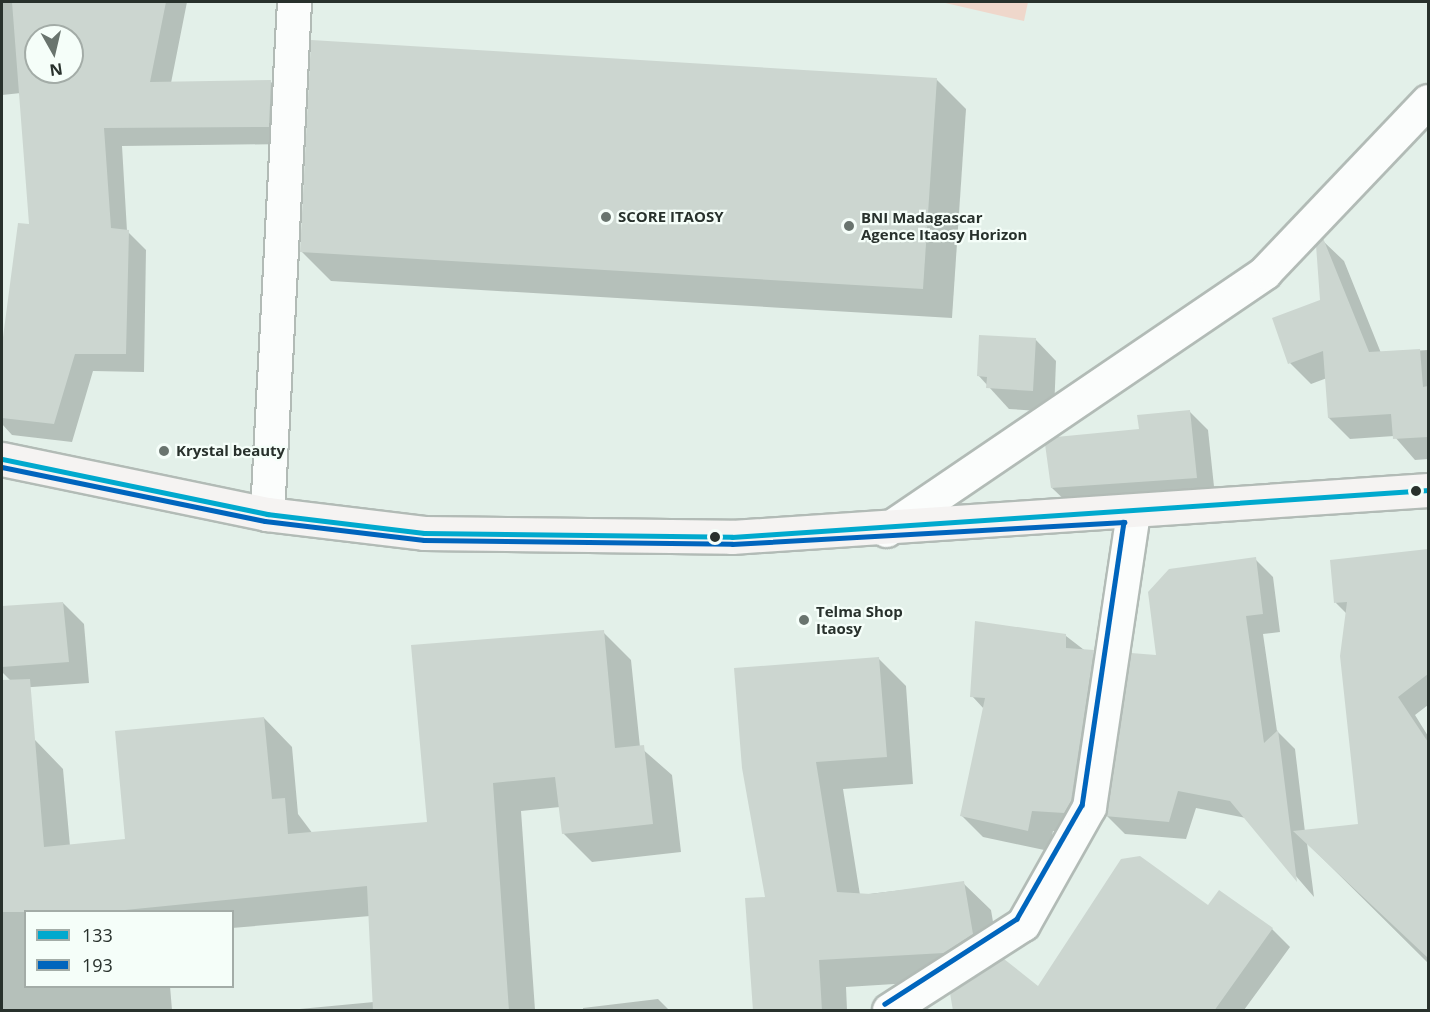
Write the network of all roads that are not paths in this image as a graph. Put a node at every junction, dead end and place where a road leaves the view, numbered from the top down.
1 (294, 2) edge
2 (1428, 101) edge
3 (2, 459) edge
4 (1428, 490) edge
5 (267, 514) junction
6 (1133, 514) junction
7 (886, 530) junction
8 (889, 1011) edge

1 - 5 street
2 - 7 street
3 - 5 street
4 - 6 street
5 - 7 street
6 - 7 street
6 - 8 street

